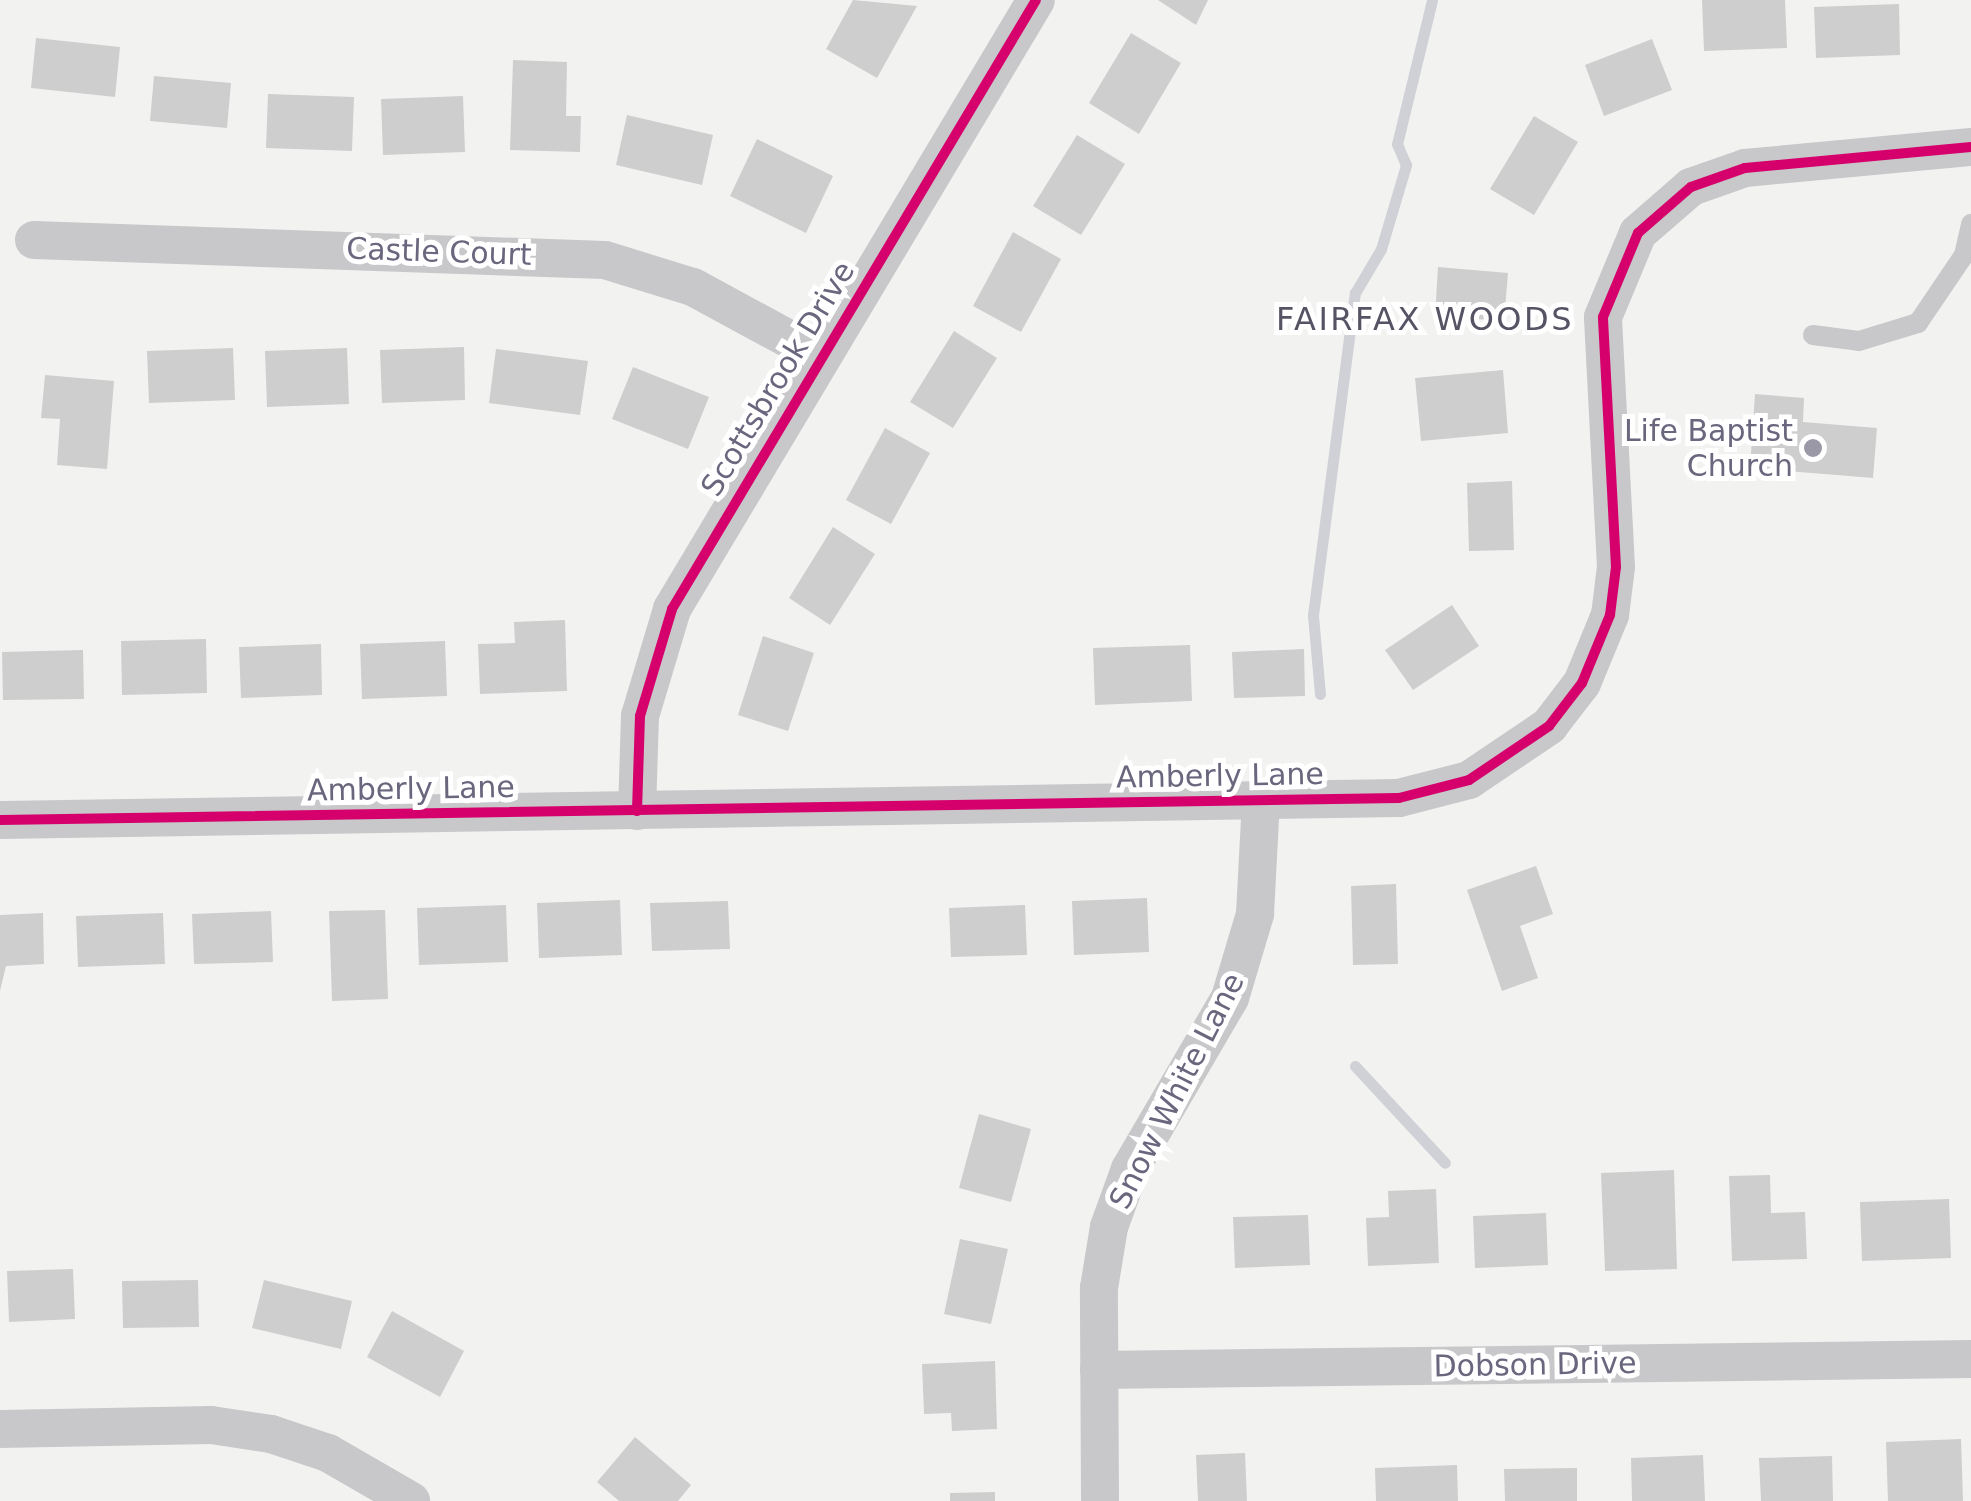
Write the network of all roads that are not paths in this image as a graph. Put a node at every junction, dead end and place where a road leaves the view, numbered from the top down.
1 (1036, 0) edge
2 (1971, 146) edge
3 (1971, 224) edge
4 (34, 240) dead end
5 (1813, 335) dead end
6 (822, 357) junction
7 (1261, 801) junction
8 (637, 811) junction
9 (0, 820) edge
10 (1971, 1359) edge
11 (1099, 1370) junction
12 (0, 1429) edge
13 (410, 1501) edge
14 (1100, 1501) edge

1 - 6 street, Scottsbrook Drive
2 - 7 street, Amberly Lane
3 - 5 lane
4 - 6 street, Castle Court
6 - 8 street, Scottsbrook Drive
7 - 8 street, Amberly Lane
7 - 11 street, Snow White Lane
8 - 9 street, Amberly Lane
10 - 11 street, Dobson Drive
11 - 14 street, Snow White Lane
12 - 13 street

